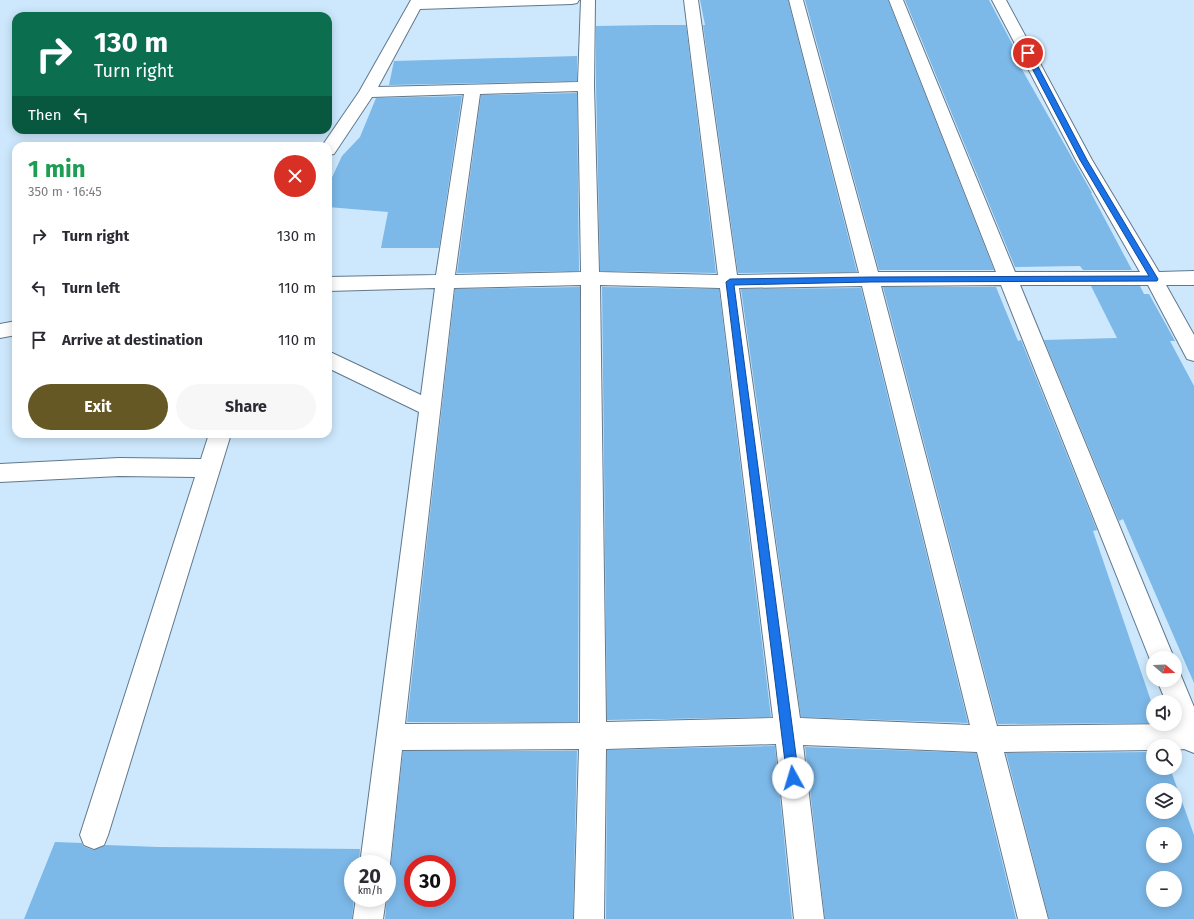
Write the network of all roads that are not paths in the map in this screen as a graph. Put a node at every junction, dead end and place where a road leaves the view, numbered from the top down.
1 (572, 0) edge
2 (588, 0) edge
3 (691, 0) edge
4 (796, 0) edge
5 (896, 0) edge
6 (999, 0) edge
7 (417, 2) edge
8 (586, 86) junction
9 (473, 88) junction
10 (367, 92) junction
11 (332, 144) edge
12 (590, 278) junction
13 (1009, 278) junction
14 (1194, 278) edge
15 (870, 279) junction
16 (1154, 279) junction
17 (445, 281) junction
18 (730, 282) junction
19 (332, 284) edge
20 (12, 329) edge
21 (0, 331) edge
22 (1194, 354) edge
23 (332, 361) edge
24 (429, 408) junction
25 (219, 438) edge
26 (210, 468) junction
27 (0, 473) edge
28 (1158, 651) edge
29 (1173, 687) edge
30 (788, 731) junction
31 (593, 736) junction
32 (1194, 737) edge
33 (390, 738) junction
34 (987, 739) junction
35 (94, 835) dead end
36 (376, 855) edge
37 (370, 907) edge
38 (368, 919) edge
39 (590, 919) edge
40 (809, 919) edge
41 (1033, 919) edge

1 - 7 street
2 - 8 street
3 - 18 street
4 - 15 street
5 - 13 street
6 - 16 street
7 - 10 street
8 - 9 street
8 - 12 street
9 - 10 street
9 - 17 street
10 - 11 street
12 - 17 street
12 - 18 street
12 - 31 street
13 - 15 street
13 - 16 street
13 - 28 street
14 - 16 street
15 - 18 street
15 - 34 street
16 - 22 street
17 - 19 street
17 - 24 street
18 - 30 street
20 - 21 street
23 - 24 street
24 - 33 street
25 - 26 street
26 - 27 street
26 - 35 street
29 - 32 street
30 - 31 street
30 - 34 street
30 - 40 street
31 - 33 street
31 - 39 street
32 - 34 street
33 - 36 street
34 - 41 street
37 - 38 street

